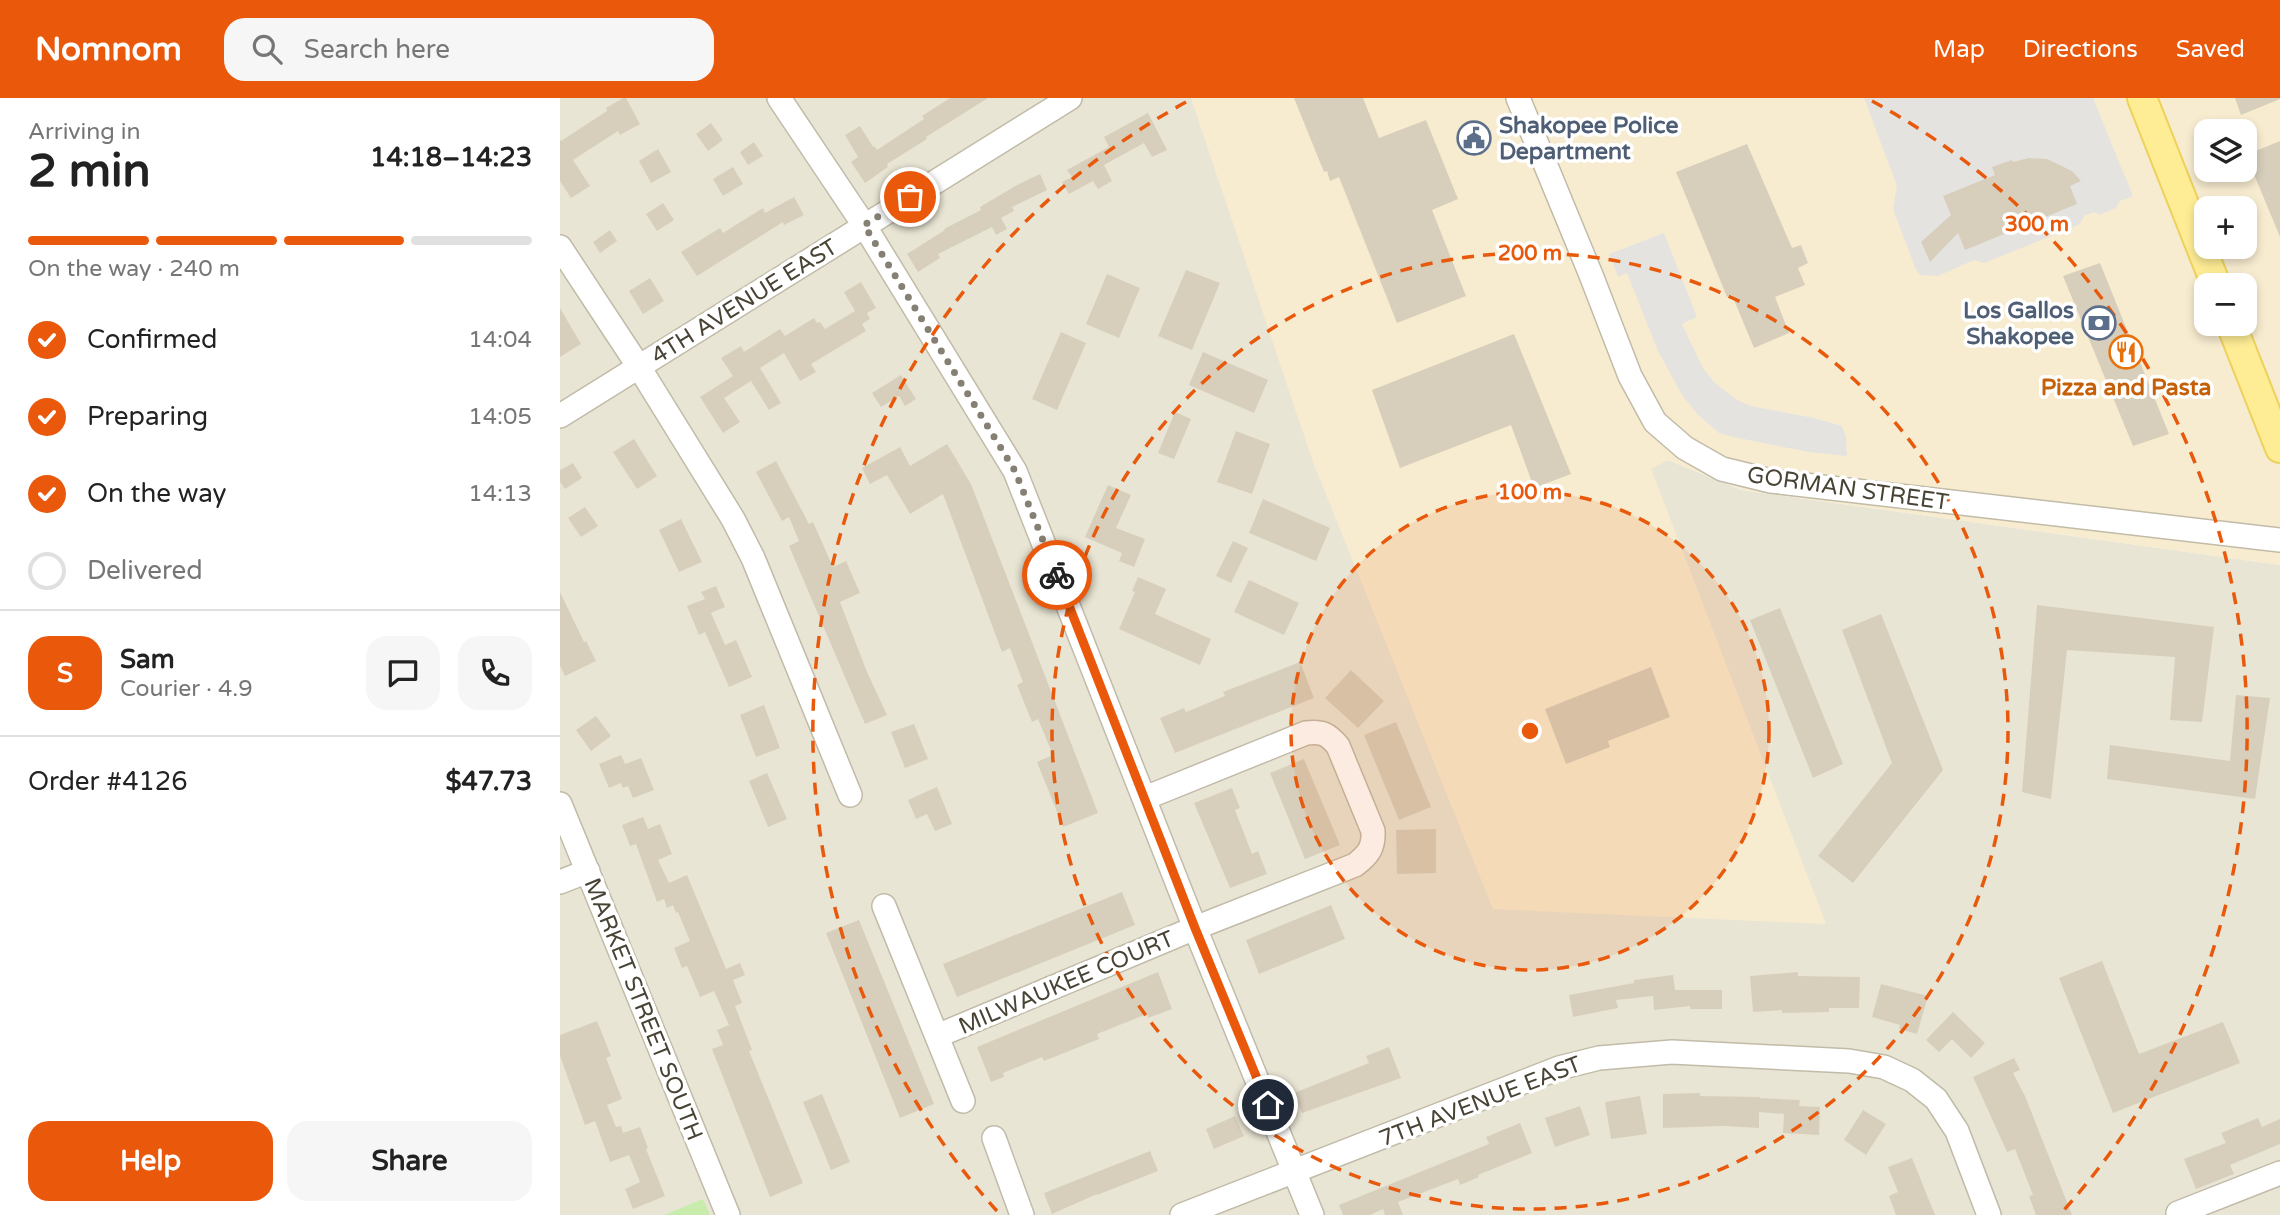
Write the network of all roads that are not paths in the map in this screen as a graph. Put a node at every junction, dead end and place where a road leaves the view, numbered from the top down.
1 (779, 98) edge
2 (1070, 98) edge
3 (1518, 98) edge
4 (2142, 98) edge
5 (864, 225) junction
6 (560, 247) edge
7 (2211, 273) edge
8 (2236, 336) edge
9 (639, 367) junction
10 (560, 416) edge
11 (2280, 448) edge
12 (2280, 540) edge
13 (850, 795) dead end
14 (1145, 798) junction
15 (560, 804) edge
16 (588, 871) junction
17 (560, 882) edge
18 (884, 906) dead end
19 (1195, 928) junction
20 (937, 1036) junction
21 (963, 1101) dead end
22 (993, 1138) dead end
23 (1294, 1172) junction
24 (2280, 1173) edge
25 (2178, 1213) edge
26 (728, 1215) edge
27 (1022, 1215) edge
28 (1182, 1215) edge
29 (1312, 1215) edge
30 (1989, 1215) edge

1 - 5 street
2 - 5 street, 4TH AVENUE EAST
3 - 12 street, GORMAN STREET
4 - 7 main road
5 - 9 street, 4TH AVENUE EAST
5 - 14 street
6 - 9 street
8 - 11 main road
9 - 10 street, 4TH AVENUE EAST
9 - 13 street
14 - 19 street
14 - 19 street, MILWAUKEE COURT
15 - 16 street, MARKET STREET SOUTH
16 - 17 street
16 - 26 street, MARKET STREET SOUTH
18 - 20 street, MILWAUKEE COURT
19 - 20 street, MILWAUKEE COURT
19 - 23 street
20 - 21 street, MILWAUKEE COURT
22 - 27 street
23 - 28 street, 7TH AVENUE EAST
23 - 29 street
23 - 30 street, 7TH AVENUE EAST
24 - 25 street

